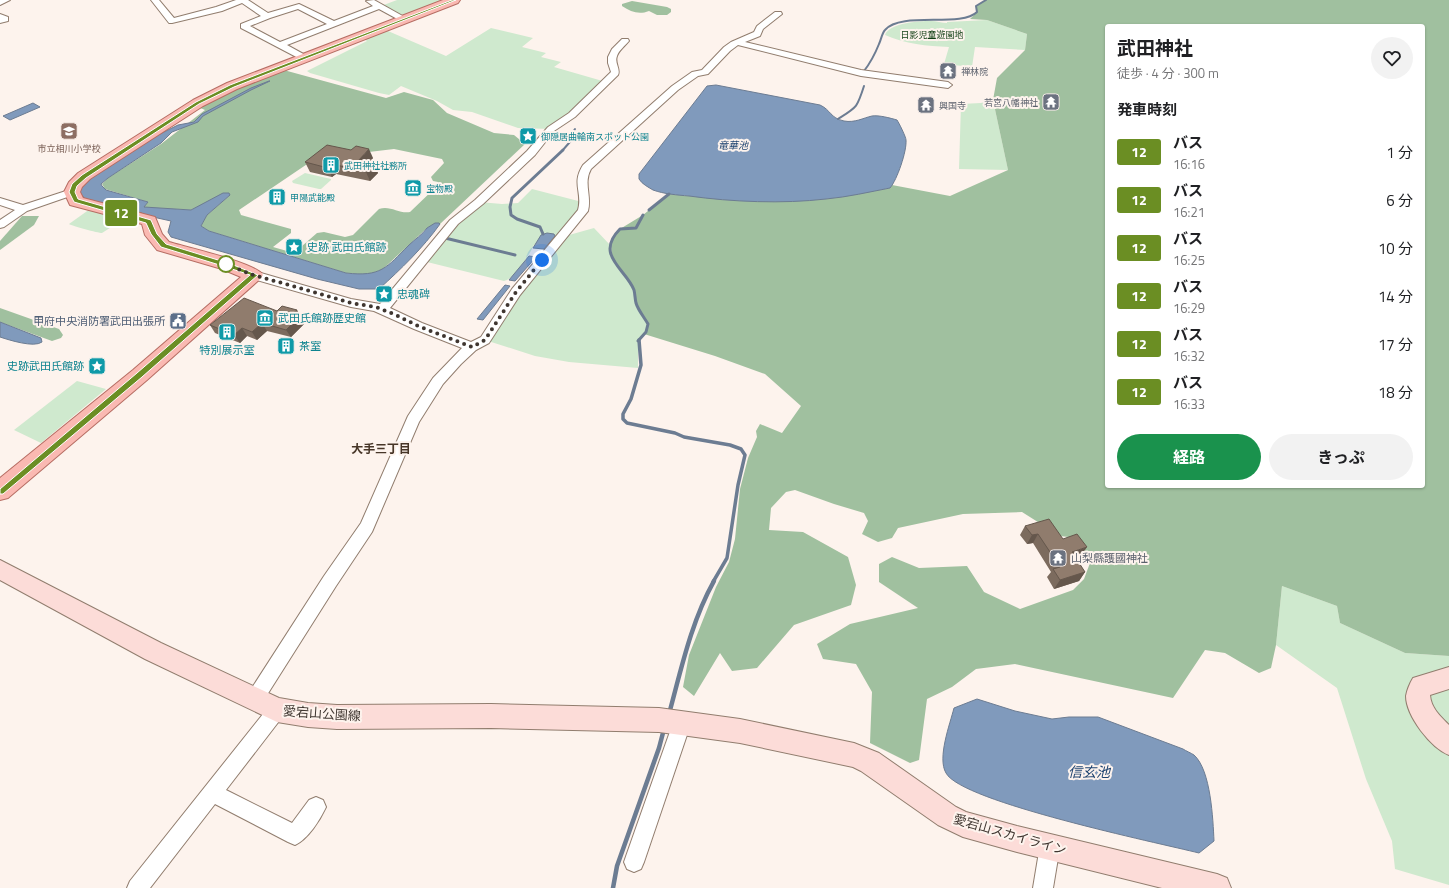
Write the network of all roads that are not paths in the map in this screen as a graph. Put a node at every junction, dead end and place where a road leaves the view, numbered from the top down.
1 (6, 0) edge
2 (155, 0) edge
3 (216, 0) edge
4 (243, 0) edge
5 (368, 0) edge
6 (454, 0) edge
7 (0, 3) edge
8 (379, 6) junction
9 (224, 8) junction
10 (778, 14) dead end
11 (0, 16) edge
12 (267, 16) junction
13 (404, 19) junction
14 (0, 21) edge
15 (332, 23) junction
16 (624, 41) dead end
17 (739, 43) junction
18 (280, 45) junction
19 (304, 58) junction
20 (948, 85) dead end
21 (72, 192) junction
22 (0, 201) edge
23 (23, 209) junction
24 (0, 225) edge
25 (254, 275) junction
26 (382, 309) junction
27 (472, 347) junction
28 (0, 492) edge
29 (0, 569) edge
30 (1449, 678) edge
31 (254, 700) junction
32 (277, 710) junction
33 (673, 722) junction
34 (1449, 743) edge
35 (212, 793) junction
36 (316, 807) dead end
37 (1050, 846) junction
38 (634, 862) dead end
39 (137, 888) edge
40 (1043, 888) edge
41 (1217, 888) edge

1 - 7 street
2 - 9 street
3 - 9 street
4 - 9 street
4 - 12 street
5 - 8 street
6 - 13 main road
8 - 13 street
8 - 15 street
10 - 17 street
11 - 14 street
12 - 15 street
12 - 18 street
13 - 19 main road
15 - 18 street
16 - 26 street
17 - 20 street
17 - 27 street
18 - 19 street
19 - 21 main road
21 - 23 street
21 - 25 main road
22 - 23 street
23 - 24 street
25 - 26 street
25 - 28 main road
26 - 27 street
27 - 31 street
29 - 31 main road, 愛宕山公園線
30 - 34 main road
31 - 32 main road, 愛宕山公園線
32 - 33 main road, 愛宕山公園線
32 - 35 street
33 - 37 main road, 愛宕山スカイライン
33 - 38 street
35 - 36 street
35 - 39 street
37 - 40 street
37 - 41 main road, 愛宕山スカイライン

